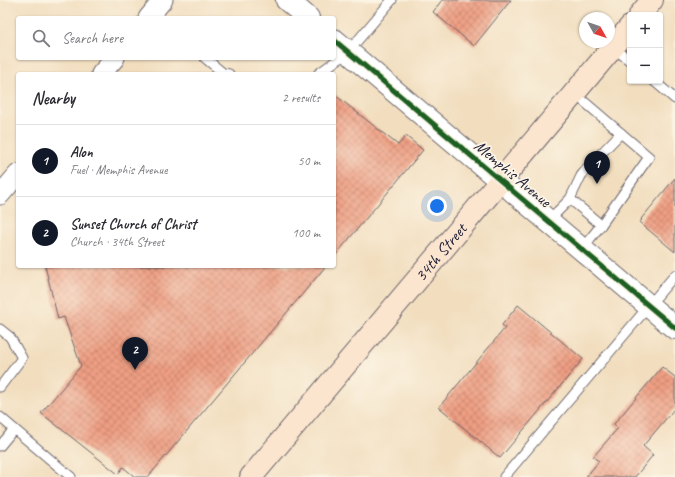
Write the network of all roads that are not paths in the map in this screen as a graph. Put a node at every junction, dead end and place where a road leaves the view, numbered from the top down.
1 (286, 0) edge
2 (392, 0) edge
3 (652, 0) edge
4 (642, 12) edge
5 (306, 16) edge
6 (627, 31) edge
7 (615, 45) edge
8 (341, 46) edge
9 (612, 48) edge
10 (614, 48) edge
11 (627, 59) edge
12 (113, 60) edge
13 (208, 60) edge
14 (330, 60) edge
15 (103, 72) edge
16 (223, 72) edge
17 (320, 72) edge
18 (658, 84) edge
19 (574, 93) junction
20 (675, 99) edge
21 (621, 133) junction
22 (16, 176) edge
23 (500, 181) junction
24 (0, 196) edge
25 (570, 199) junction
26 (548, 220) junction
27 (601, 225) junction
28 (582, 249) junction
29 (675, 274) edge
30 (649, 306) junction
31 (675, 328) edge
32 (0, 329) edge
33 (0, 387) edge
34 (0, 418) edge
35 (14, 429) junction
36 (0, 446) edge
37 (71, 477) edge
38 (251, 477) edge
39 (504, 477) edge

1 - 5 street
2 - 8 lane
3 - 4 main road
6 - 7 main road, 34th Street
8 - 23 street, Memphis Avenue
9 - 19 main road, 34th Street
10 - 11 lane
12 - 15 street
13 - 16 lane
14 - 17 lane
18 - 20 lane
19 - 21 lane
19 - 23 main road, 34th Street
21 - 25 lane
21 - 27 lane
22 - 24 street
23 - 26 street, Memphis Avenue
23 - 38 main road, 34th Street
25 - 26 lane
25 - 27 lane
26 - 28 street, Memphis Avenue
27 - 28 lane
28 - 30 street, Memphis Avenue
29 - 30 lane
30 - 31 street, Memphis Avenue
30 - 39 lane
32 - 33 lane
34 - 35 lane
35 - 36 lane
35 - 37 lane

